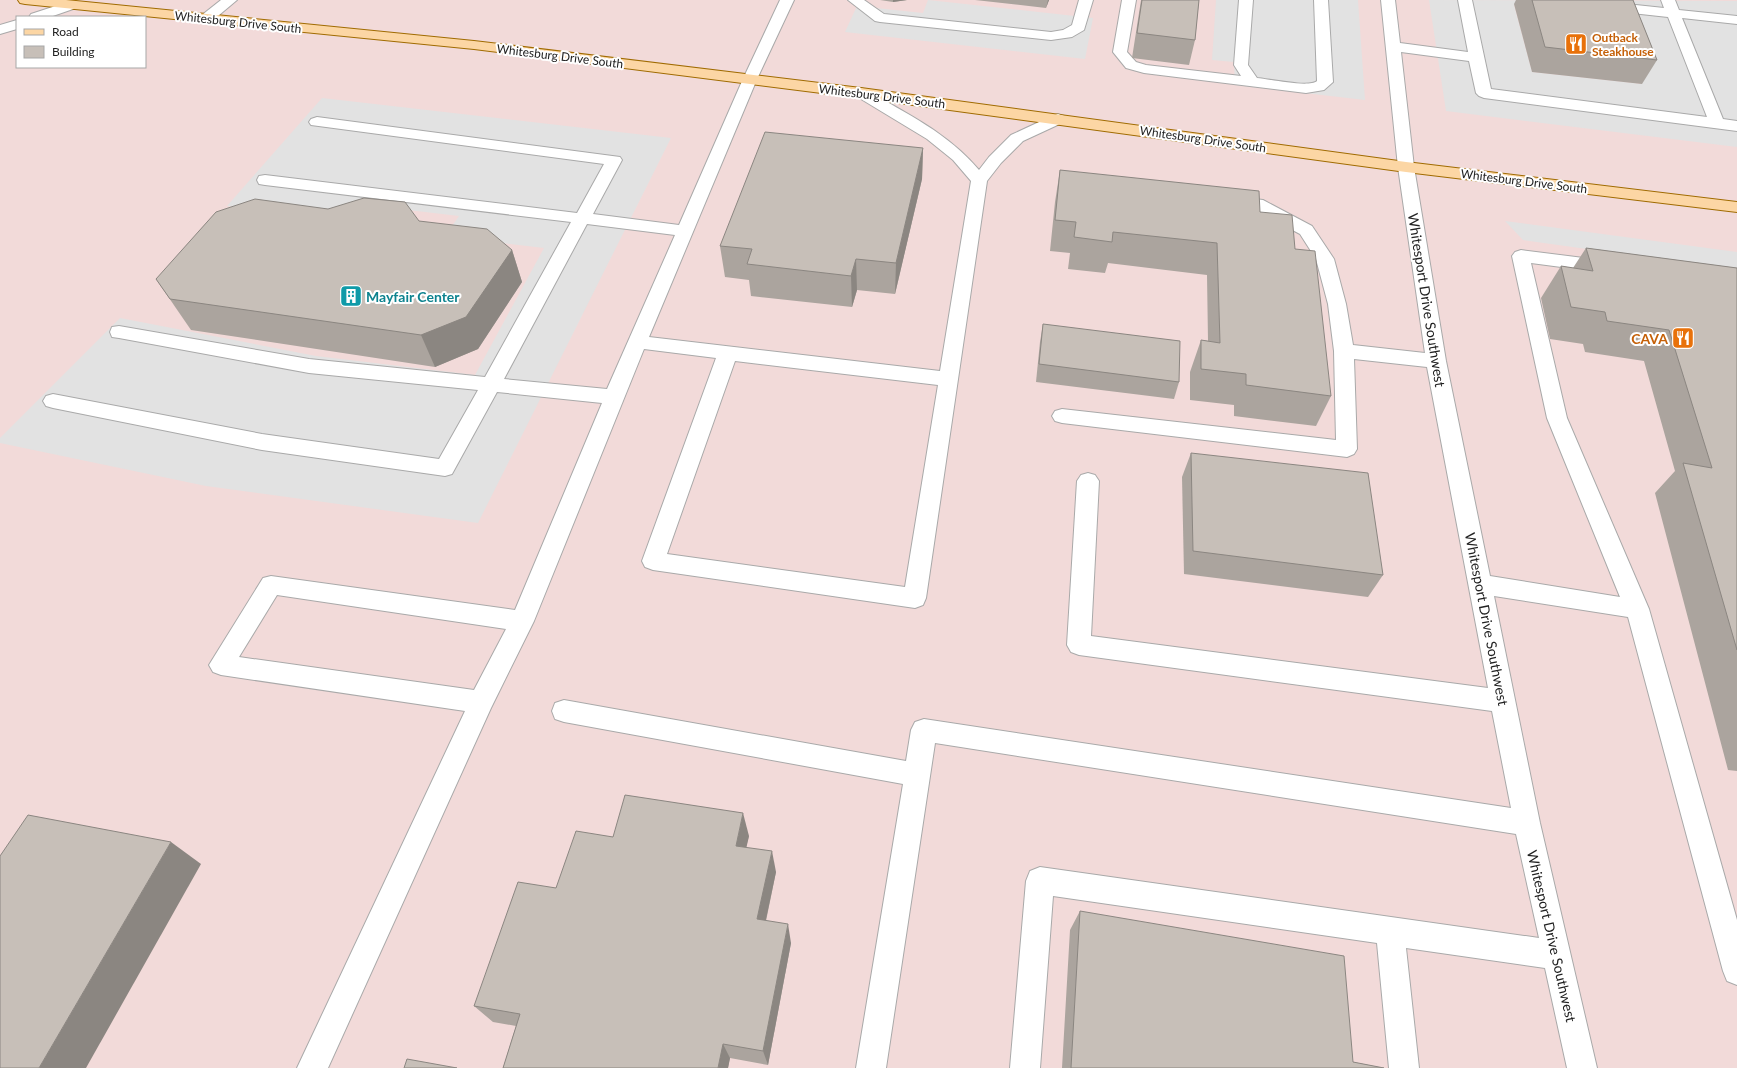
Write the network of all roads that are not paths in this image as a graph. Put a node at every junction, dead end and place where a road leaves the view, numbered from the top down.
1 (25, 0) edge
2 (230, 0) edge
3 (787, 0) edge
4 (855, 0) edge
5 (1086, 0) edge
6 (1129, 0) edge
7 (1246, 0) edge
8 (1321, 0) edge
9 (1388, 0) edge
10 (1465, 0) edge
11 (1550, 0) edge
12 (71, 5) junction
13 (1671, 6) edge
14 (39, 16) edge
15 (207, 18) junction
16 (1737, 20) edge
17 (16, 24) edge
18 (0, 30) edge
19 (1393, 47) junction
20 (1476, 57) junction
21 (750, 79) junction
22 (1252, 82) junction
23 (861, 93) junction
24 (1058, 119) junction
25 (317, 122) dead end
26 (1718, 123) junction
27 (1737, 126) edge
28 (1406, 167) junction
29 (265, 180) dead end
30 (979, 181) junction
31 (1218, 199) edge
32 (1737, 207) edge
33 (582, 218) junction
34 (685, 231) junction
35 (1621, 269) edge
36 (119, 332) dead end
37 (638, 342) junction
38 (1344, 352) junction
39 (728, 353) junction
40 (1436, 361) junction
41 (949, 379) junction
42 (491, 385) junction
43 (614, 397) junction
44 (53, 401) dead end
45 (1062, 416) dead end
46 (1088, 481) dead end
47 (1480, 584) junction
48 (1637, 609) junction
49 (522, 621) junction
50 (1503, 701) junction
51 (481, 702) junction
52 (564, 711) dead end
53 (917, 775) junction
54 (1527, 824) junction
55 (1390, 931) junction
56 (1556, 955) junction
57 (1737, 971) edge
58 (312, 1068) edge
59 (871, 1068) edge
60 (1025, 1068) edge
61 (1404, 1068) edge
62 (1582, 1068) edge

1 - 12 main road, Whitesburg Drive South
2 - 15 street
3 - 21 street
4 - 5 street
6 - 22 street
7 - 22 street
8 - 22 street
9 - 19 street, Whitesport Drive Southwest
10 - 20 street
11 - 13 street
12 - 14 street
12 - 15 main road, Whitesburg Drive South
13 - 16 street
13 - 26 street
15 - 21 main road, Whitesburg Drive South
17 - 18 street
19 - 20 street
19 - 28 street, Whitesport Drive Southwest
20 - 26 street
21 - 23 main road, Whitesburg Drive South
21 - 34 street
23 - 24 main road, Whitesburg Drive South
23 - 30 street
24 - 28 main road, Whitesburg Drive South
24 - 30 street
25 - 33 street
26 - 27 street
28 - 32 main road, Whitesburg Drive South
28 - 40 street, Whitesport Drive Southwest
29 - 33 street
30 - 41 street
31 - 38 street
33 - 34 street
33 - 42 street
34 - 37 street
35 - 48 street
36 - 42 street
37 - 39 street
37 - 43 street
38 - 40 street
38 - 45 street
39 - 41 street
39 - 41 street
40 - 47 street, Whitesport Drive Southwest
42 - 43 street
42 - 44 street
43 - 49 street
46 - 50 street
47 - 48 street
47 - 50 street, Whitesport Drive Southwest
48 - 57 street
49 - 51 street
49 - 51 street
50 - 54 street, Whitesport Drive Southwest
51 - 58 street
52 - 53 street
53 - 54 street
53 - 59 street
54 - 56 street, Whitesport Drive Southwest
55 - 56 street
55 - 60 street
55 - 61 street
56 - 62 street, Whitesport Drive Southwest

